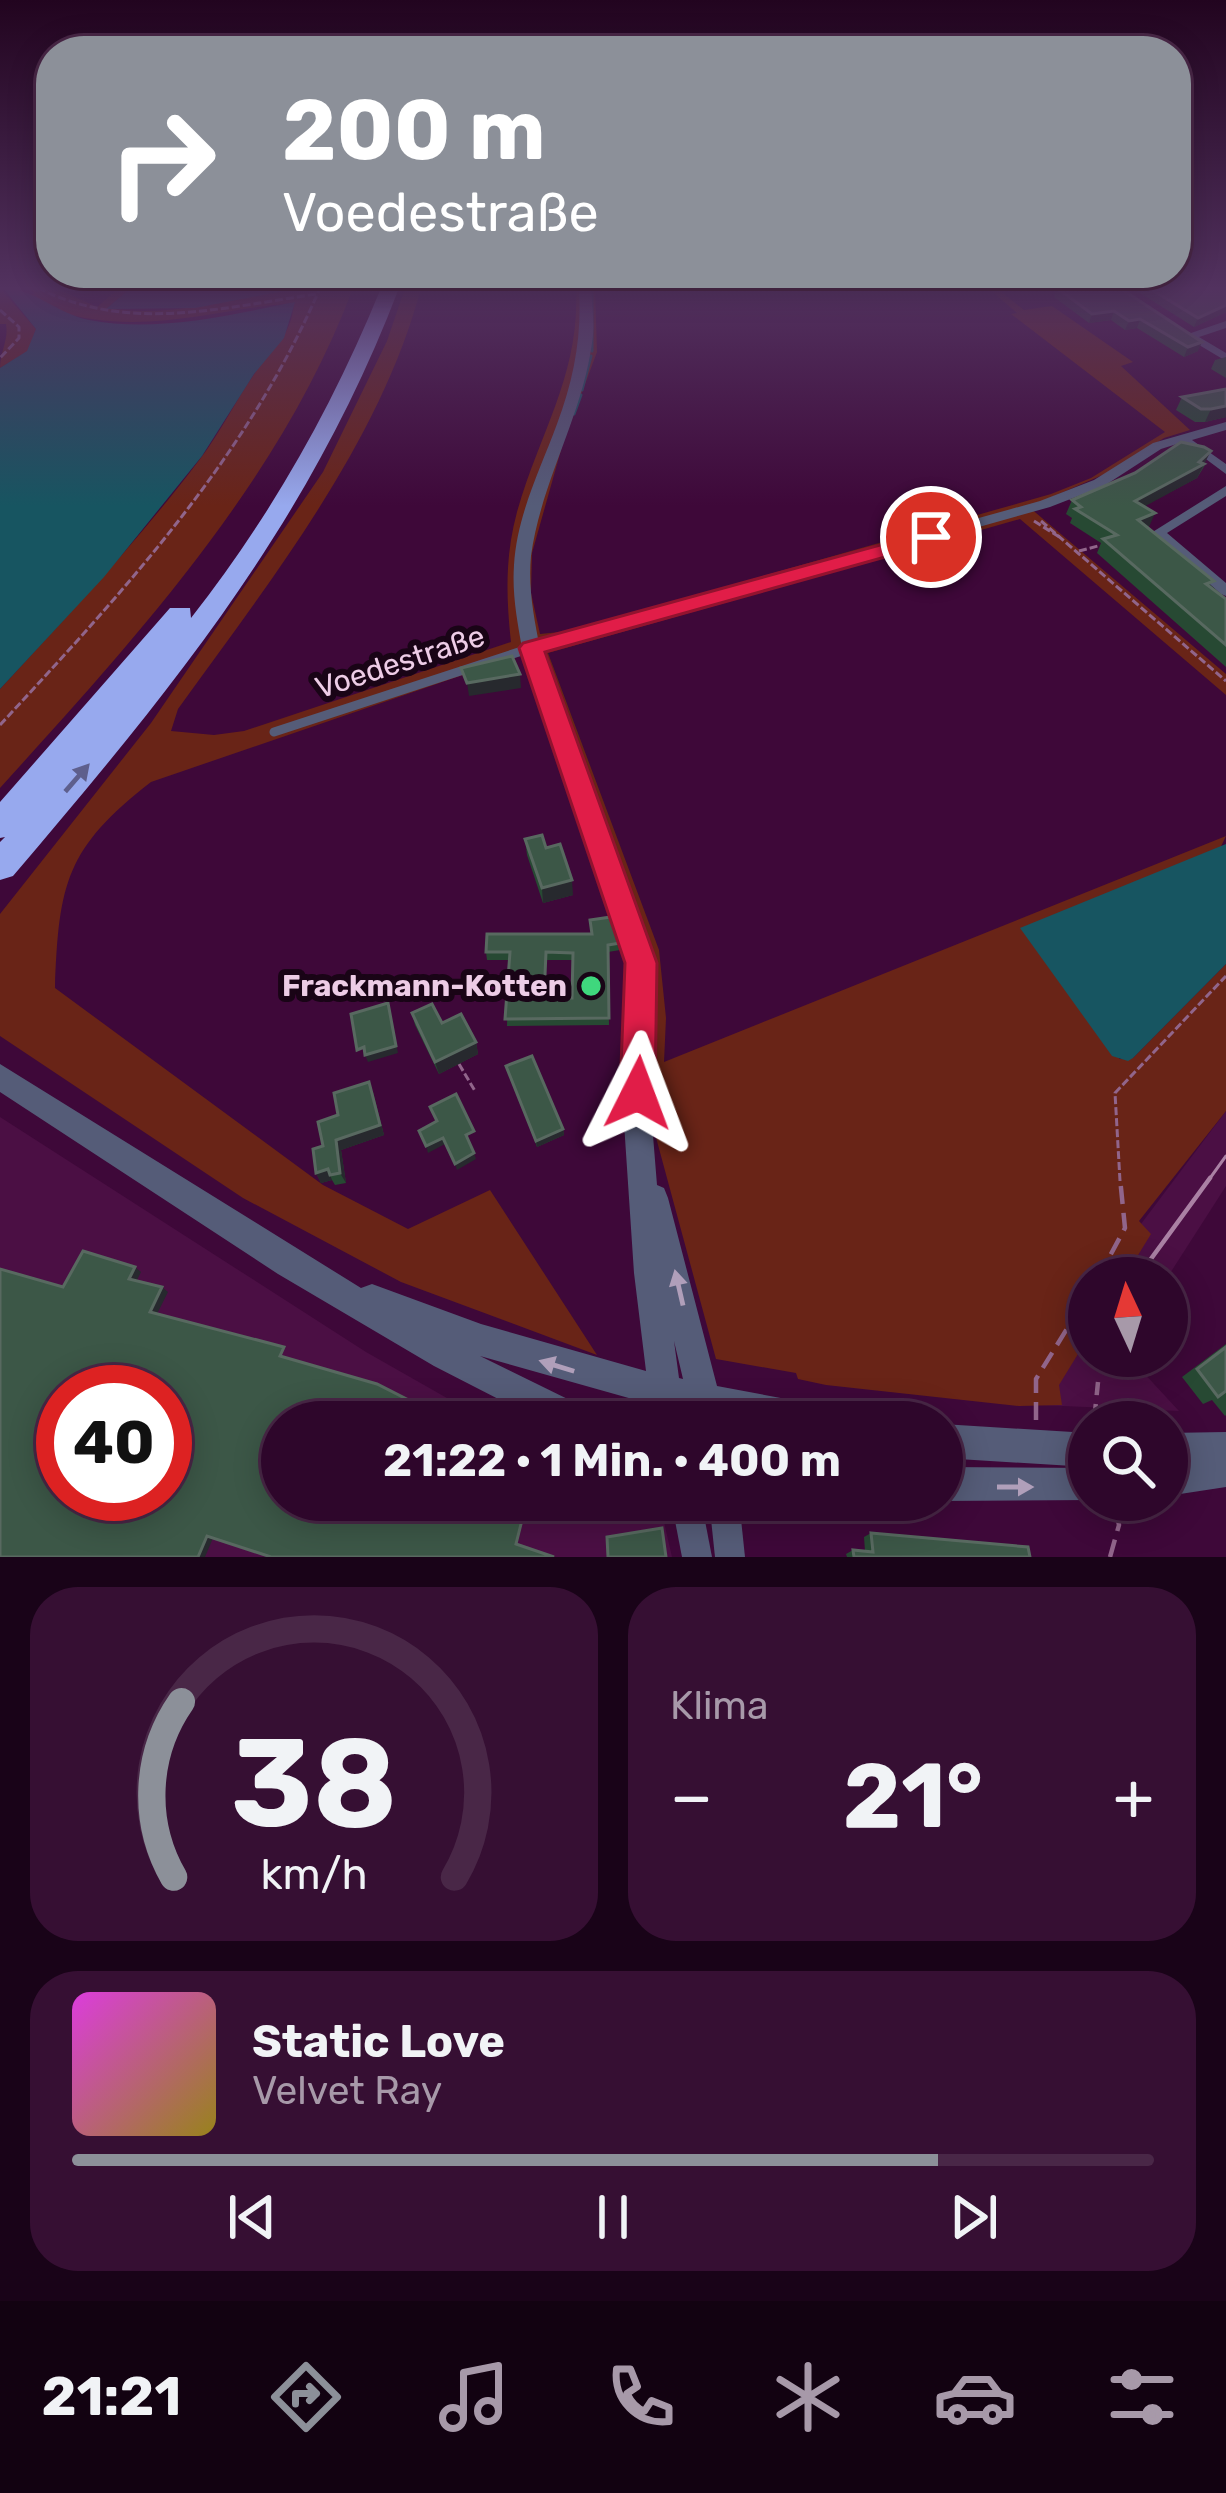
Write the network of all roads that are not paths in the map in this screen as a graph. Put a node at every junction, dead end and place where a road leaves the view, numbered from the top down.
1 (342, 361) edge
2 (360, 361) edge
3 (582, 361) edge
4 (1226, 426) edge
5 (1180, 437) junction
6 (1226, 470) edge
7 (1226, 490) edge
8 (1226, 591) edge
9 (531, 648) junction
10 (274, 732) dead end
11 (0, 825) edge
12 (0, 866) edge
13 (0, 1076) edge
14 (645, 1169) junction
15 (289, 1264) junction
16 (536, 1401) edge
17 (649, 1401) edge
18 (665, 1401) edge
19 (705, 1401) edge
20 (963, 1443) edge
21 (1226, 1449) edge
22 (1068, 1450) edge
23 (1188, 1450) edge
24 (1226, 1470) edge
25 (1188, 1475) edge
26 (963, 1484) edge
27 (1068, 1485) edge
28 (690, 1521) edge
29 (726, 1521) edge
30 (697, 1557) edge
31 (730, 1557) edge

1 - 11 highway
12 -> 2 highway
3 - 9 street
4 - 5 street, Voedestraße
5 - 6 street
5 - 9 street, Voedestraße
7 - 8 street
9 - 10 lane, Voedestraße
9 - 14 street
13 - 15 street
14 - 18 street
19 -> 14 street
15 - 16 street
17 -> 15 street
20 - 22 street
21 - 23 street
24 - 25 street
26 -> 27 street
28 - 30 street
29 - 31 street

